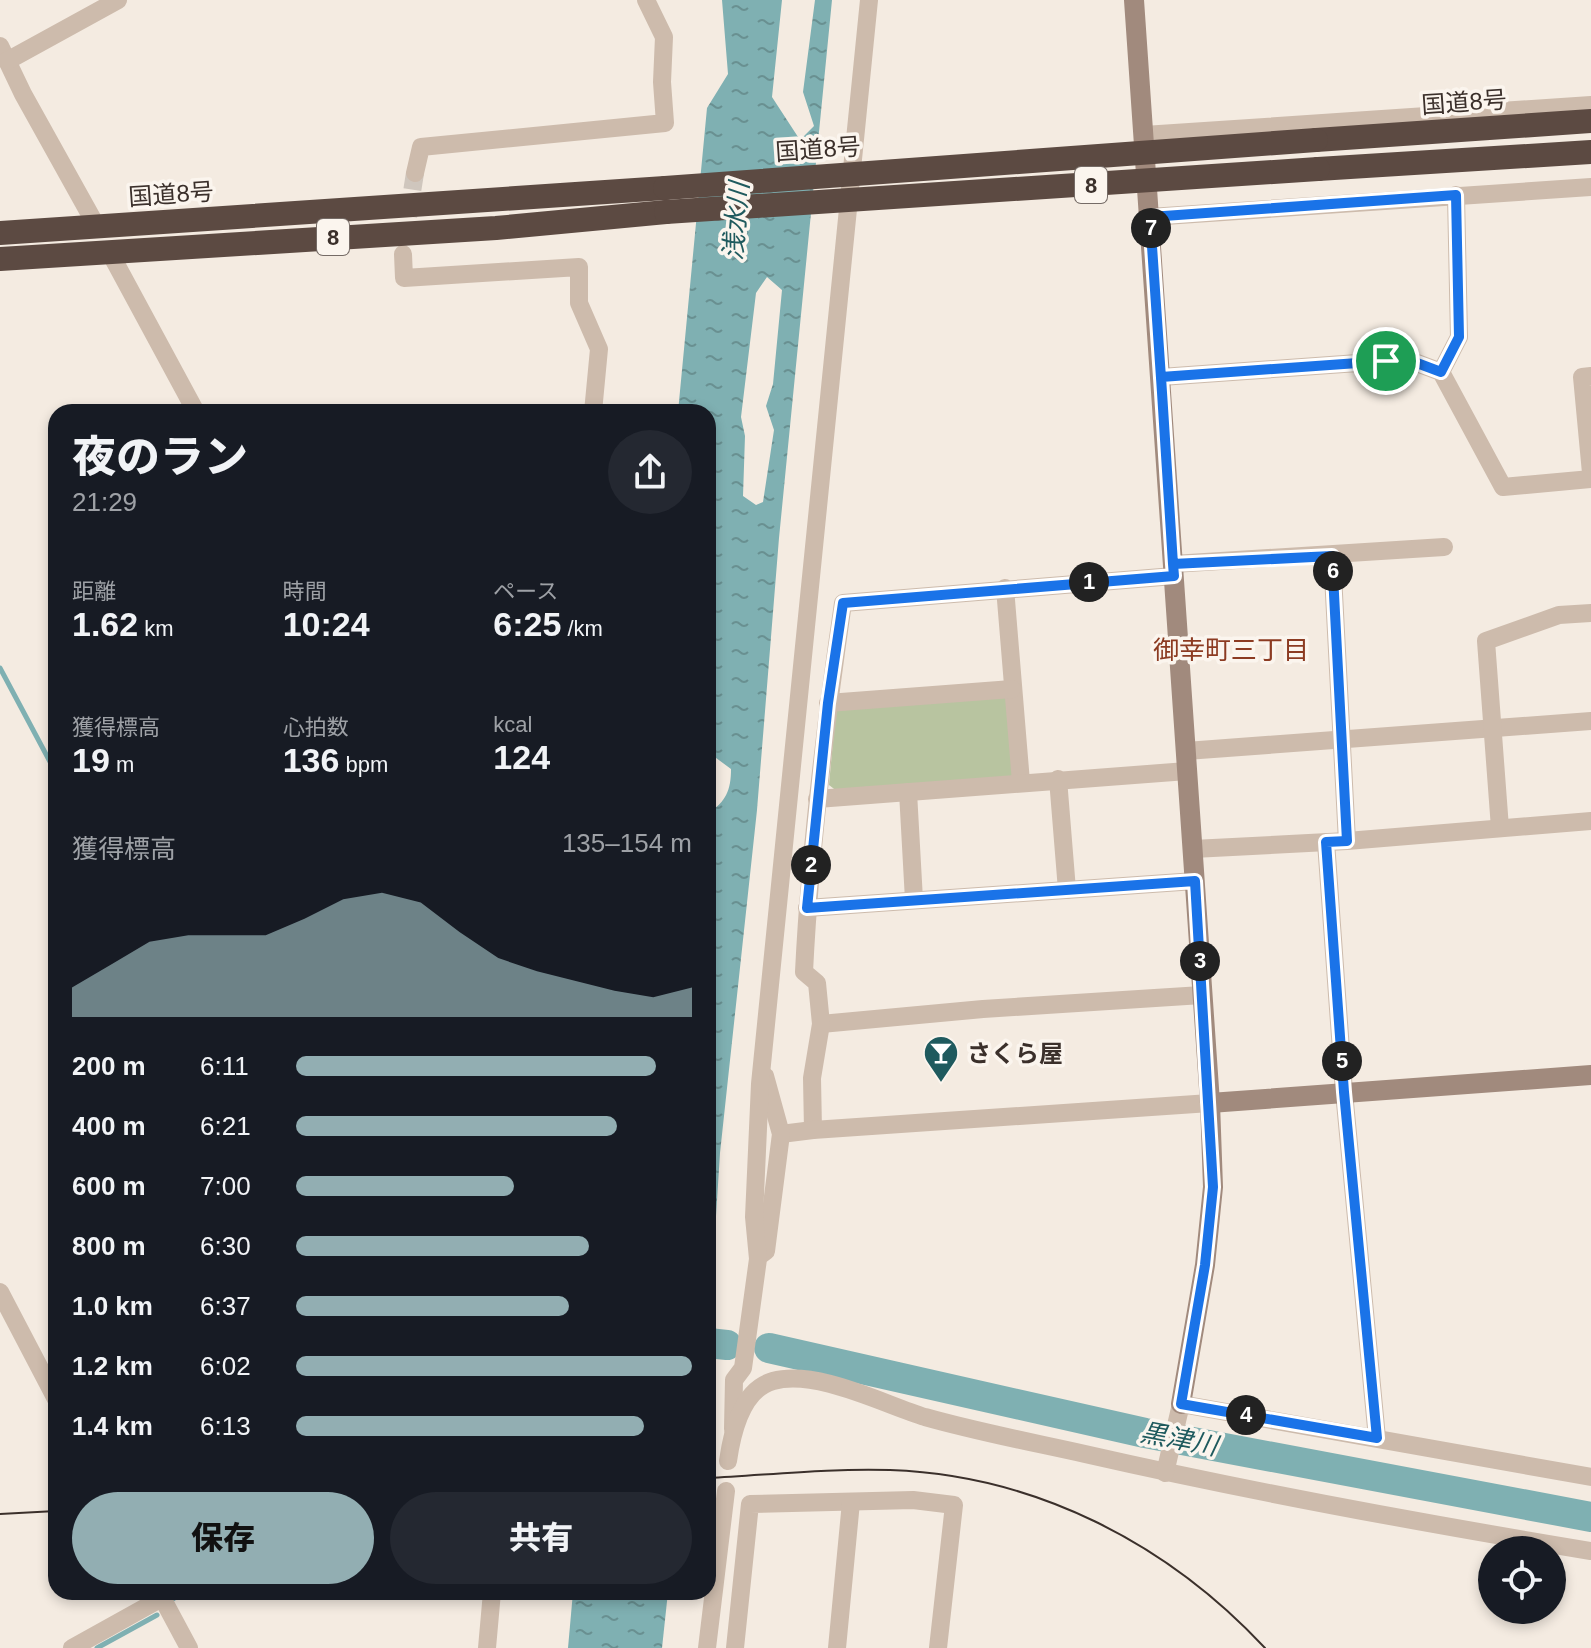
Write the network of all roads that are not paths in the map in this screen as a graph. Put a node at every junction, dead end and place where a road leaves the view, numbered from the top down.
1 (118, 0) edge
2 (646, 0) edge
3 (869, 0) edge
4 (1134, 0) edge
5 (4, 54) edge
6 (1591, 105) edge
7 (1591, 121) edge
8 (1144, 135) junction
9 (1591, 152) edge
10 (415, 173) tunnel mouth
11 (1591, 187) edge
12 (1456, 195) junction
13 (666, 200) junction
14 (1150, 217) junction
15 (97, 227) junction
16 (0, 233) edge
17 (109, 251) junction
18 (403, 254) dead end
19 (0, 259) edge
20 (1441, 372) junction
21 (1591, 376) edge
22 (1161, 377) junction
23 (192, 404) edge
24 (594, 404) edge
25 (1591, 473) edge
26 (1591, 479) edge
27 (1444, 547) dead end
28 (1332, 556) junction
29 (1174, 570) junction
30 (1005, 588) junction
31 (1591, 613) edge
32 (1012, 689) junction
33 (828, 703) junction
34 (1591, 721) edge
35 (1492, 728) junction
36 (1341, 738) junction
37 (1187, 761) junction
38 (1058, 779) junction
39 (1021, 782) junction
40 (908, 792) junction
41 (817, 799) junction
42 (1591, 821) edge
43 (1500, 828) junction
44 (1347, 841) junction
45 (1326, 842) junction
46 (1193, 849) junction
47 (1195, 881) junction
48 (1067, 890) junction
49 (914, 900) junction
50 (807, 908) junction
51 (1202, 995) junction
52 (821, 1024) junction
53 (762, 1064) junction
54 (1591, 1075) edge
55 (1344, 1092) junction
56 (1210, 1103) junction
57 (813, 1130) junction
58 (781, 1134) junction
59 (758, 1259) junction
60 (0, 1292) edge
61 (48, 1384) edge
62 (1181, 1404) junction
63 (733, 1429) junction
64 (1377, 1438) junction
65 (728, 1461) dead end
66 (1165, 1473) junction
67 (1591, 1477) edge
68 (726, 1491) dead end
69 (851, 1502) junction
70 (1591, 1551) edge
71 (716, 1574) edge
72 (153, 1600) edge
73 (164, 1600) edge
74 (491, 1600) edge
75 (713, 1600) edge
76 (72, 1648) edge
77 (189, 1648) edge
78 (487, 1648) edge
79 (707, 1648) edge
80 (735, 1648) edge
81 (837, 1648) edge
82 (938, 1648) edge

1 - 5 street
2 - 10 street
3 - 53 street
4 - 8 street
5 - 15 street
6 - 8 street
7 - 13 highway, 国道8号 / 8, bridge
8 - 14 street
9 - 13 highway, 国道8号 / 8, bridge
11 - 12 street
12 - 14 street
12 - 20 street
13 - 15 highway, 国道8号 / 8
13 - 17 highway, 国道8号 / 8
14 - 22 street
15 - 16 highway, 国道8号 / 8
17 - 19 highway, 国道8号 / 8
17 - 23 street
18 - 24 street
20 - 22 street
20 - 26 street
21 - 25 street
22 - 29 street
27 - 28 street
28 - 29 street
28 - 36 street
29 - 30 street
29 - 37 street
30 - 32 street
30 - 33 street
31 - 35 street
32 - 33 street
32 - 39 street
33 - 41 street
34 - 35 street
35 - 36 street
35 - 43 street
36 - 37 street
36 - 44 street
37 - 38 street
37 - 46 street
38 - 39 street
38 - 48 street
39 - 40 street
40 - 41 street
40 - 49 street
41 - 50 street
42 - 43 street
43 - 44 street
44 - 45 street
45 - 46 street
45 - 55 street
46 - 47 street
47 - 48 street
47 - 51 street
48 - 49 street
49 - 50 street
50 - 52 street
51 - 52 street
51 - 56 street
52 - 57 street
53 - 58 street
53 - 59 street
54 - 55 street
55 - 56 street
55 - 64 street
56 - 57 street
56 - 62 street
57 - 58 street
58 - 59 street
59 - 63 street
60 - 61 street
62 - 64 street
62 - 66 street
63 - 65 street
63 - 66 street
64 - 67 street
66 - 70 street
68 - 71 street
69 - 80 street
69 - 81 street
69 - 82 street
72 - 76 street
73 - 77 street
74 - 78 street
75 - 79 street

